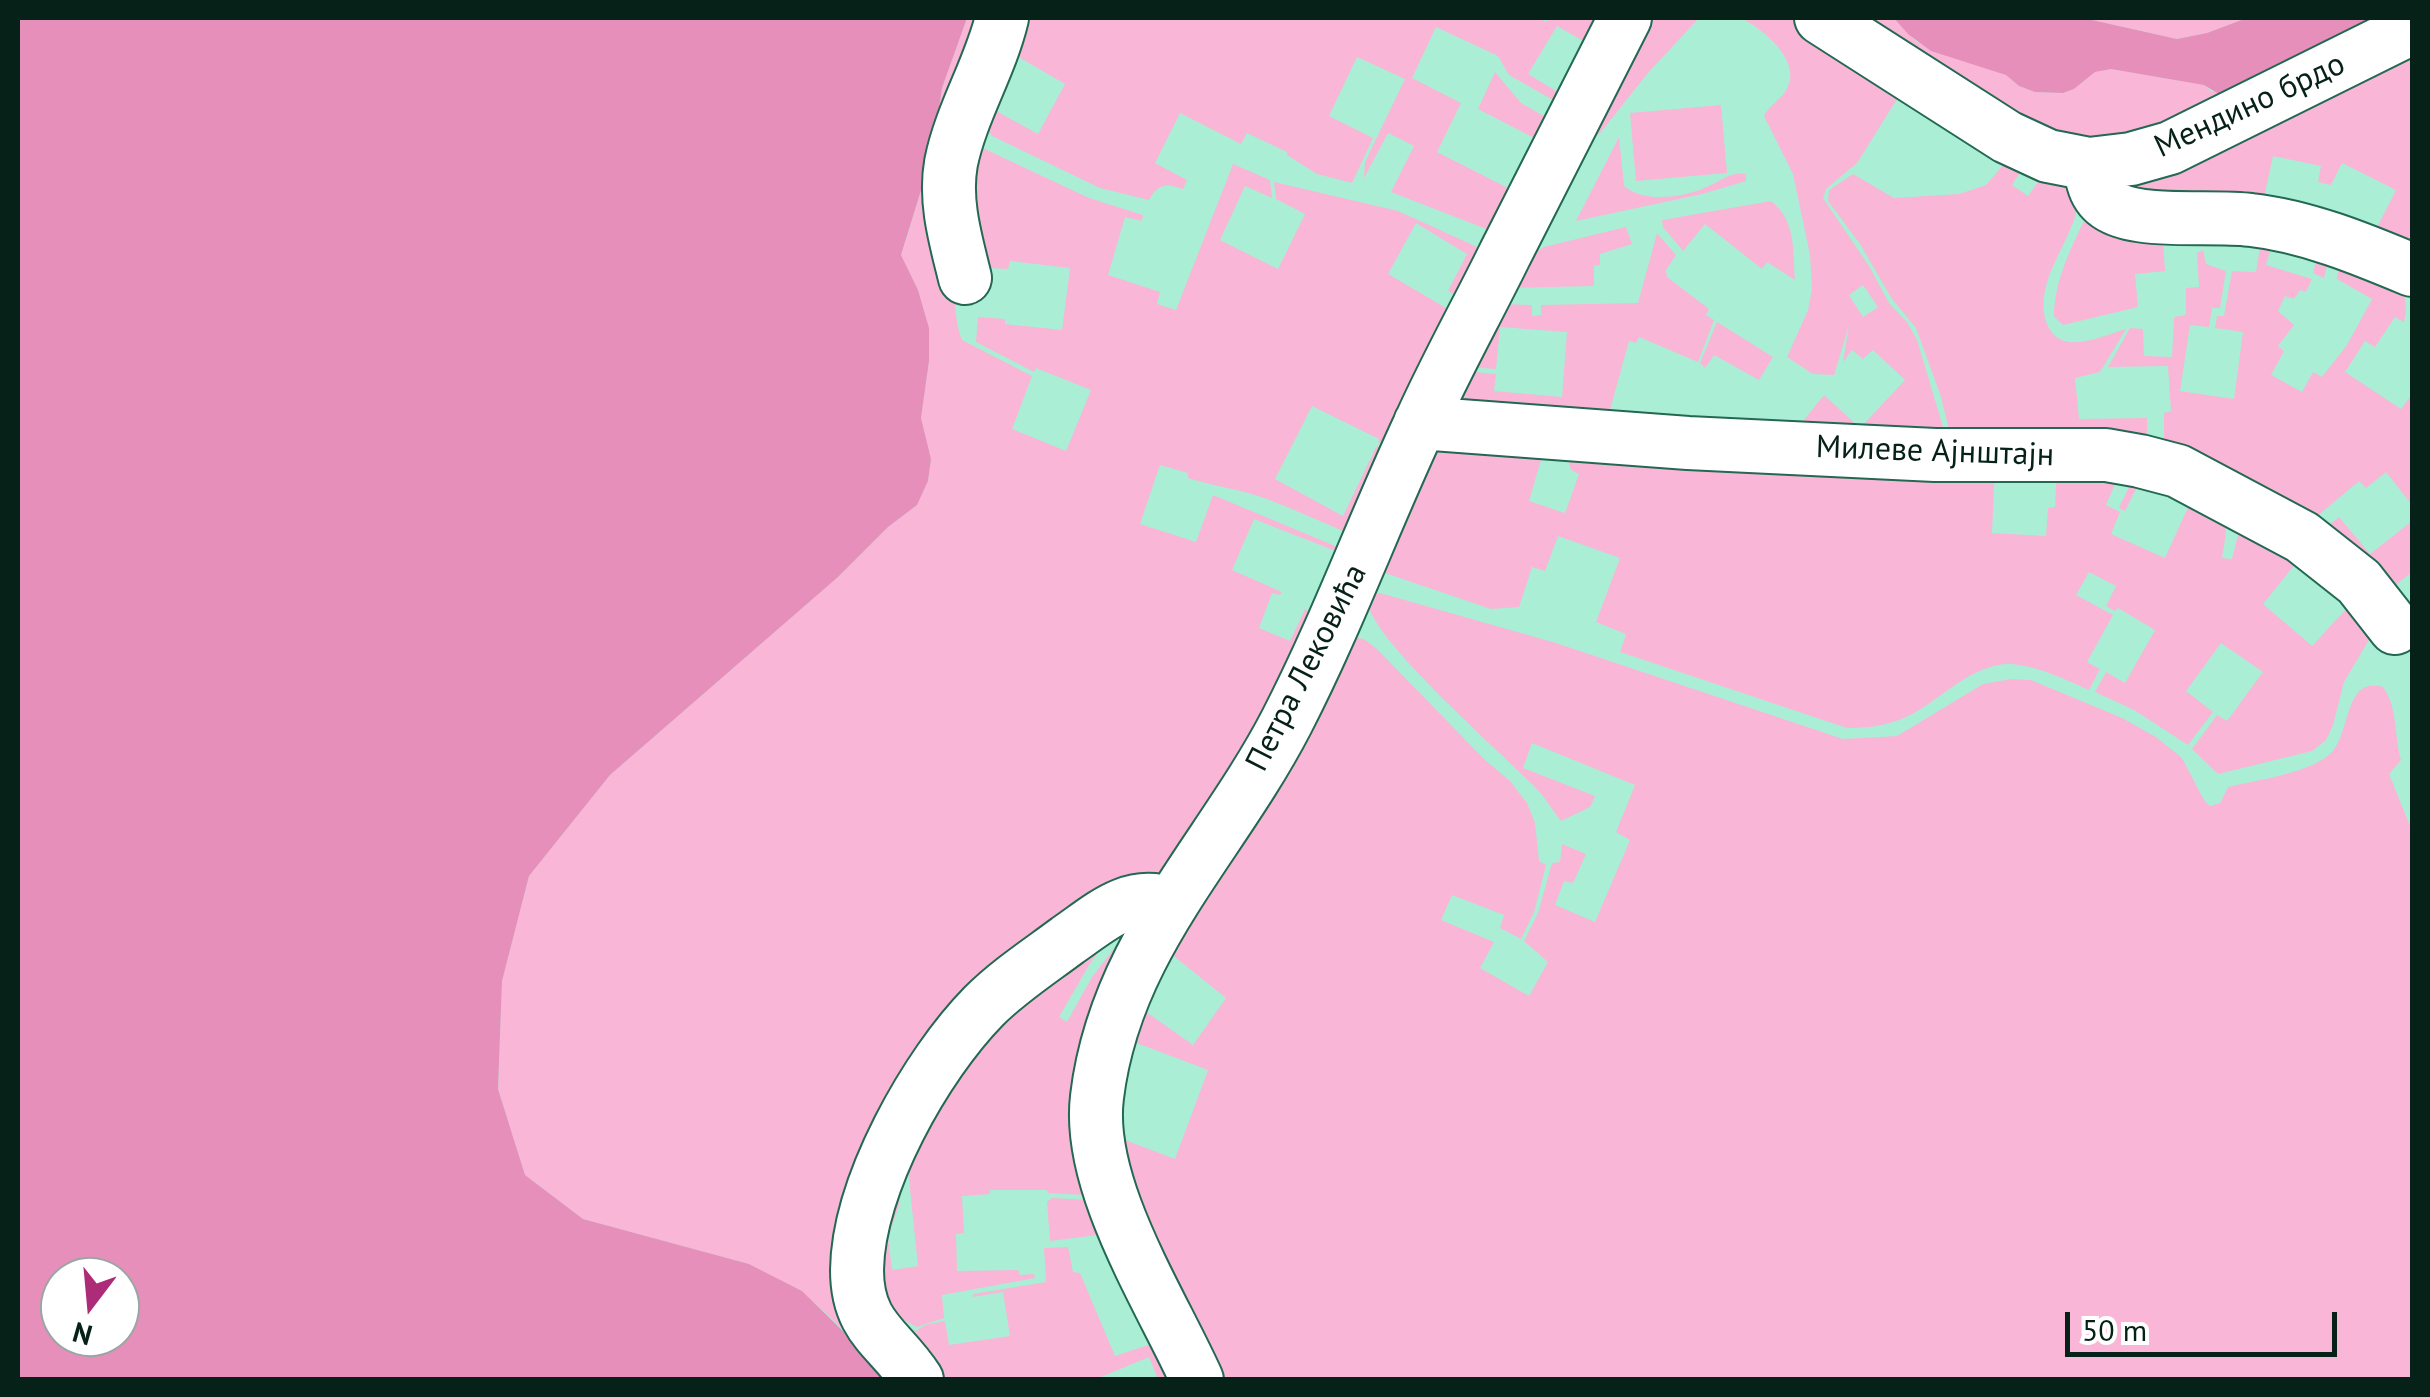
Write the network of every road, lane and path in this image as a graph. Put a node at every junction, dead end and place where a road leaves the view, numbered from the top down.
1 (1002, 18) edge
2 (1625, 18) edge
3 (1822, 18) edge
4 (2412, 28) edge
5 (2090, 164) junction
6 (2412, 270) edge
7 (965, 278) dead end
8 (1420, 422) junction
9 (2395, 628) dead end
10 (1170, 904) junction
11 (918, 1380) edge
12 (1197, 1380) edge

1 - 7 street
2 - 8 street, Петра Лековића
3 - 5 street, Мендино брдо
4 - 5 street, Мендино брдо
5 - 6 street
8 - 9 street, Милеве Ајнштајн
8 - 10 street, Петра Лековића
10 - 11 street
10 - 12 street, Петра Лековића

